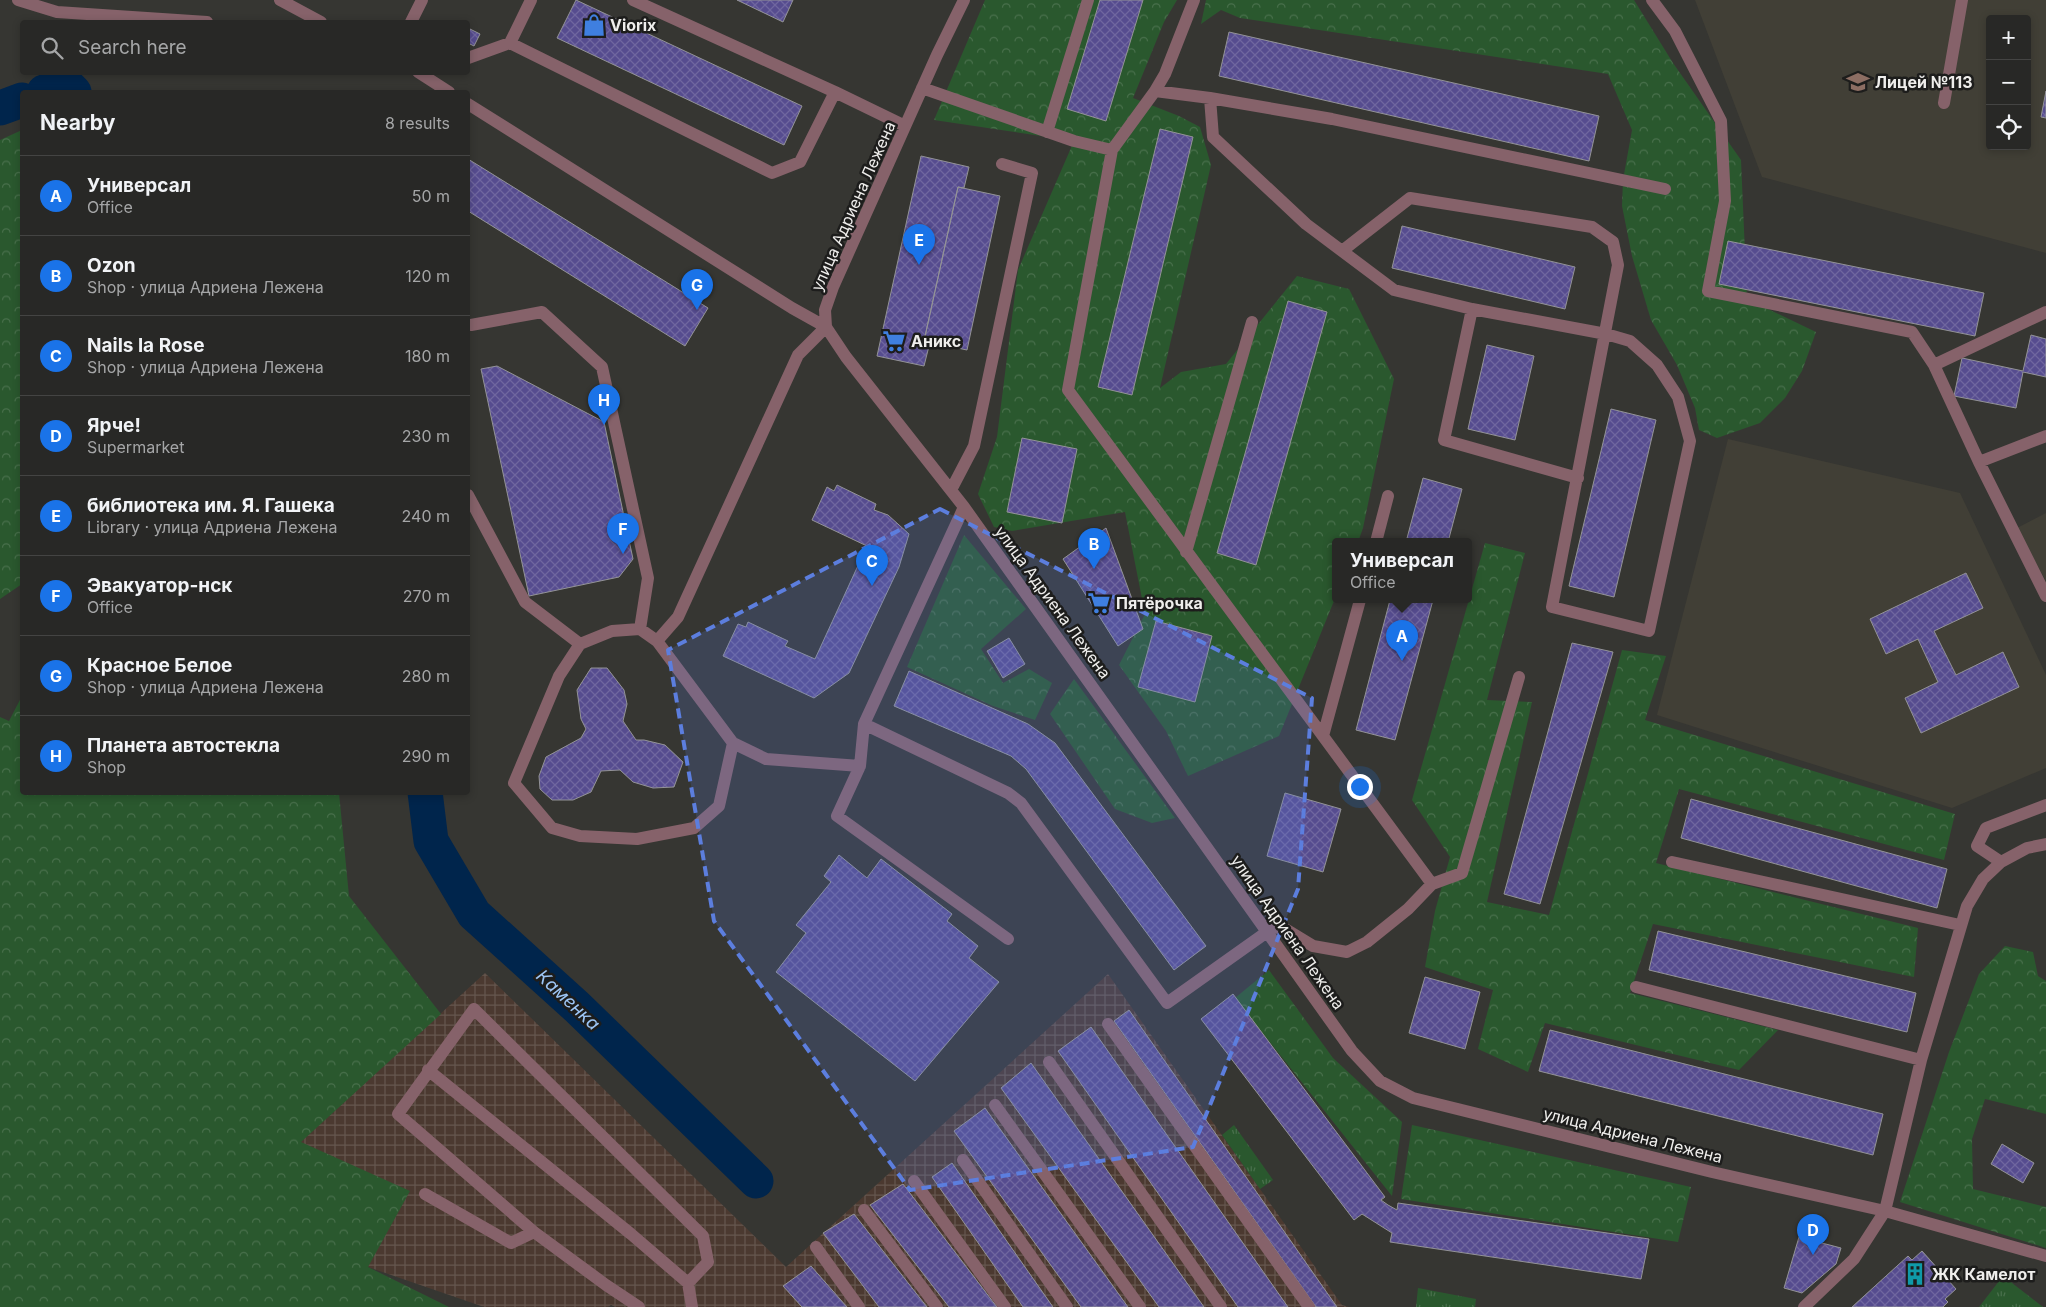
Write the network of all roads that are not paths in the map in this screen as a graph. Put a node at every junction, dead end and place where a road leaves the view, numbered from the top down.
1 (18, 0) edge
2 (280, 0) edge
3 (422, 0) edge
4 (531, 0) edge
5 (633, 0) edge
6 (964, 0) edge
7 (1088, 0) edge
8 (1194, 0) edge
9 (1652, 0) edge
10 (1962, 0) edge
11 (177, 20) edge
12 (318, 20) edge
13 (412, 20) edge
14 (510, 43) junction
15 (470, 57) edge
16 (424, 75) edge
17 (922, 88) junction
18 (446, 90) edge
19 (1155, 91) junction
20 (835, 92) junction
21 (1210, 98) junction
22 (1944, 103) dead end
23 (470, 105) edge
24 (906, 126) junction
25 (1047, 132) junction
26 (1112, 150) junction
27 (1002, 164) dead end
28 (1665, 189) dead end
29 (1342, 251) junction
30 (1472, 309) junction
31 (2046, 312) edge
32 (1252, 322) dead end
33 (471, 324) dead end
34 (826, 327) junction
35 (1606, 334) junction
36 (1934, 365) junction
37 (2046, 436) edge
38 (1979, 462) junction
39 (1578, 478) junction
40 (951, 490) junction
41 (1388, 496) dead end
42 (470, 498) edge
43 (964, 507) junction
44 (1377, 538) edge
45 (1186, 552) junction
46 (2046, 596) edge
47 (1359, 603) edge
48 (640, 629) junction
49 (657, 641) junction
50 (580, 644) junction
51 (1519, 677) dead end
52 (864, 724) junction
53 (1322, 736) junction
54 (733, 742) junction
55 (860, 766) junction
56 (2046, 804) edge
57 (2046, 844) edge
58 (1672, 862) dead end
59 (2001, 862) junction
60 (1432, 884) junction
61 (1960, 925) junction
62 (1264, 928) junction
63 (1008, 939) dead end
64 (1636, 986) dead end
65 (1108, 1024) dead end
66 (1921, 1060) junction
67 (1049, 1062) dead end
68 (428, 1070) junction
69 (996, 1105) dead end
70 (963, 1160) dead end
71 (914, 1181) dead end
72 (425, 1194) dead end
73 (864, 1210) dead end
74 (1885, 1211) junction
75 (534, 1232) junction
76 (816, 1247) dead end
77 (2046, 1256) edge
78 (688, 1283) junction
79 (639, 1307) edge
80 (692, 1307) edge
81 (860, 1307) edge
82 (937, 1307) edge
83 (1005, 1307) edge
84 (1067, 1307) edge
85 (1140, 1307) edge
86 (1221, 1307) edge
87 (1309, 1307) edge
88 (1804, 1307) edge

1 - 11 street
2 - 12 street
3 - 13 street
4 - 14 street
5 - 20 street
6 - 17 street, улица Адриена Лежена
7 - 25 street
8 - 19 street
9 - 36 street
10 - 22 street
14 - 15 street
14 - 20 street
16 - 18 street
17 - 24 street, улица Адриена Лежена
17 - 25 street
19 - 21 street
19 - 26 street
20 - 24 street
21 - 28 street
21 - 29 street
23 - 34 street
24 - 34 street, улица Адриена Лежена
25 - 26 street
26 - 45 street
27 - 40 street
29 - 30 street
29 - 35 street
30 - 35 street
30 - 39 street
31 - 36 street
32 - 45 street
33 - 48 street
34 - 40 street, улица Адриена Лежена
34 - 49 street
35 - 39 street
35 - 39 street
36 - 38 street
37 - 38 street
38 - 46 street
40 - 43 street, улица Адриена Лежена
41 - 44 street
42 - 50 street
43 - 52 street
43 - 62 street, улица Адриена Лежена
45 - 53 street
47 - 53 street
48 - 49 street
48 - 50 street
49 - 54 street
50 - 54 street
51 - 60 street
52 - 55 street
52 - 62 street
53 - 60 street
54 - 55 street
55 - 63 street
56 - 59 street
57 - 59 street
58 - 61 street
59 - 61 street
60 - 62 street
61 - 66 street
62 - 74 street, улица Адриена Лежена
64 - 66 street
65 - 87 street
66 - 74 street
67 - 86 street
68 - 75 street
68 - 78 street
68 - 78 street
69 - 85 street
70 - 84 street
71 - 83 street
72 - 75 street
73 - 82 street
74 - 77 street, улица Адриена Лежена
74 - 88 street
75 - 79 street
76 - 81 street
78 - 80 street

